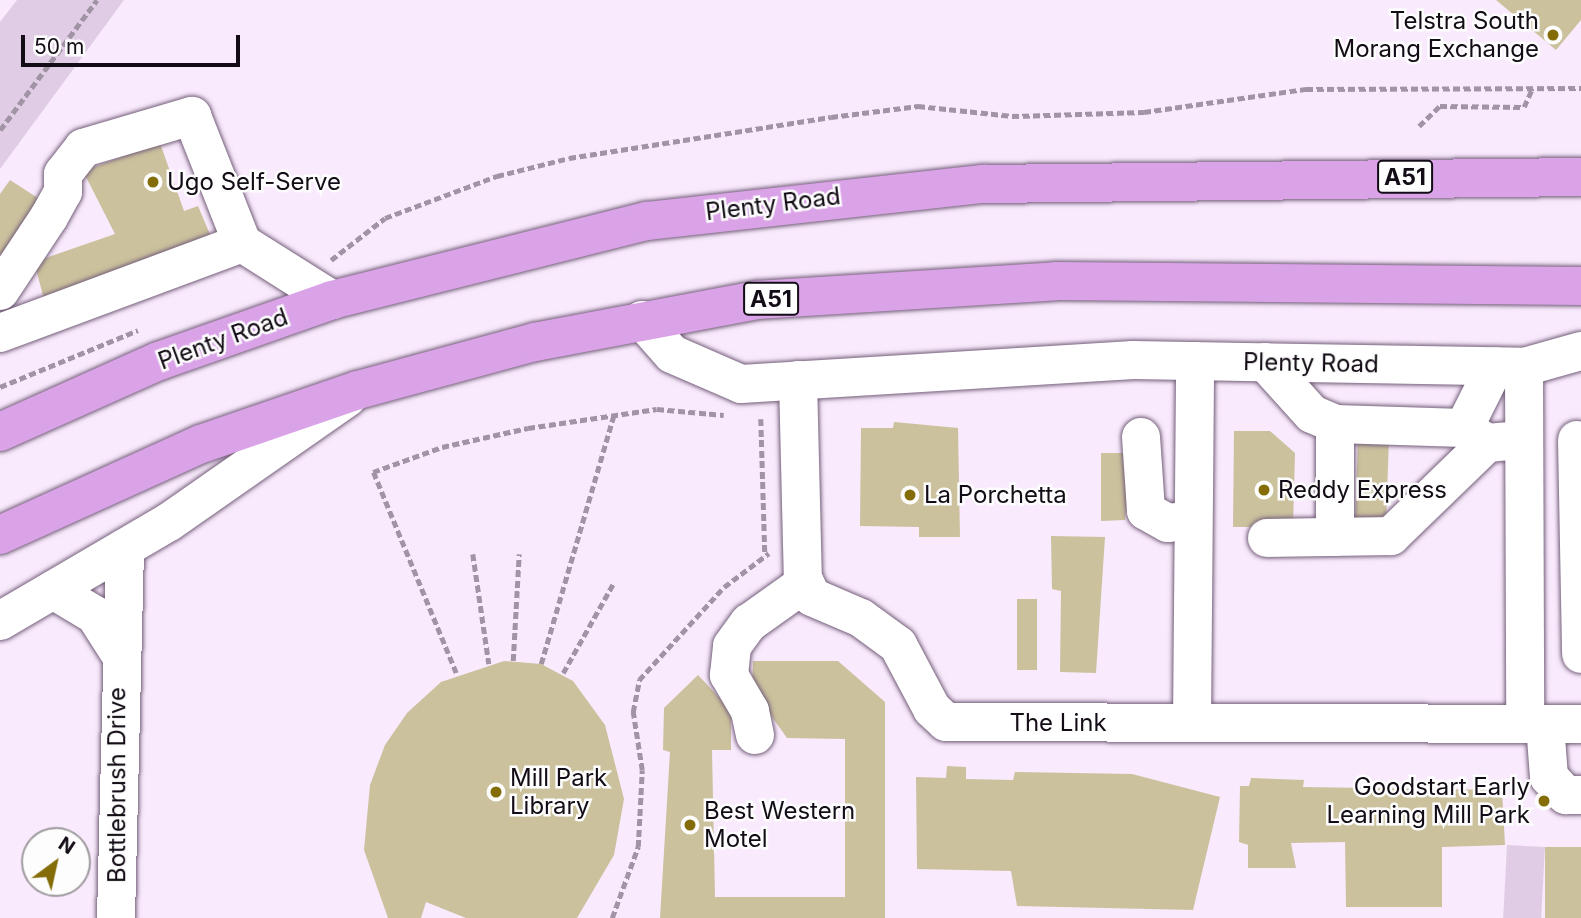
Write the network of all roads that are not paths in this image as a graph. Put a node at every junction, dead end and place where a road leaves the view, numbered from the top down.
1 (1581, 177) edge
2 (242, 243) junction
3 (1581, 286) edge
4 (0, 291) edge
5 (332, 300) junction
6 (642, 320) junction
7 (0, 333) edge
8 (1581, 351) edge
9 (1195, 362) junction
10 (1265, 362) junction
11 (1509, 367) junction
12 (798, 380) junction
13 (358, 390) junction
14 (1335, 424) junction
15 (0, 432) edge
16 (1142, 437) dead end
17 (1491, 437) junction
18 (1577, 440) dead end
19 (1193, 520) junction
20 (0, 535) edge
21 (1335, 537) junction
22 (1267, 538) dead end
23 (125, 548) junction
24 (805, 583) junction
25 (53, 590) junction
26 (0, 621) edge
27 (118, 651) junction
28 (1581, 654) edge
29 (1192, 723) junction
30 (1550, 724) edge
31 (755, 735) dead end
32 (1581, 795) edge
33 (116, 918) edge

1 - 5 highway, Plenty Road / A51
2 - 4 street
2 - 5 street
2 - 7 street
3 - 6 highway, A51
5 - 15 highway, Plenty Road / A51
6 - 12 street, Plenty Road
6 - 13 highway, A51
8 - 11 street, Plenty Road
9 - 10 street, Plenty Road
9 - 12 street, Plenty Road
9 - 19 street
10 - 11 street, Plenty Road
10 - 14 street
11 - 17 street
11 - 17 street
12 - 24 street
13 - 20 highway, A51
13 - 23 street
14 - 17 street
14 - 21 street
16 - 19 street
17 - 21 street
17 - 30 street
18 - 28 street
19 - 29 street
21 - 22 street
23 - 25 street
23 - 27 street, Bottlebrush Drive
24 - 29 street, The Link
24 - 31 street
25 - 26 street
25 - 27 street, Bottlebrush Drive
27 - 33 street, Bottlebrush Drive
29 - 30 street, The Link
30 - 32 street

